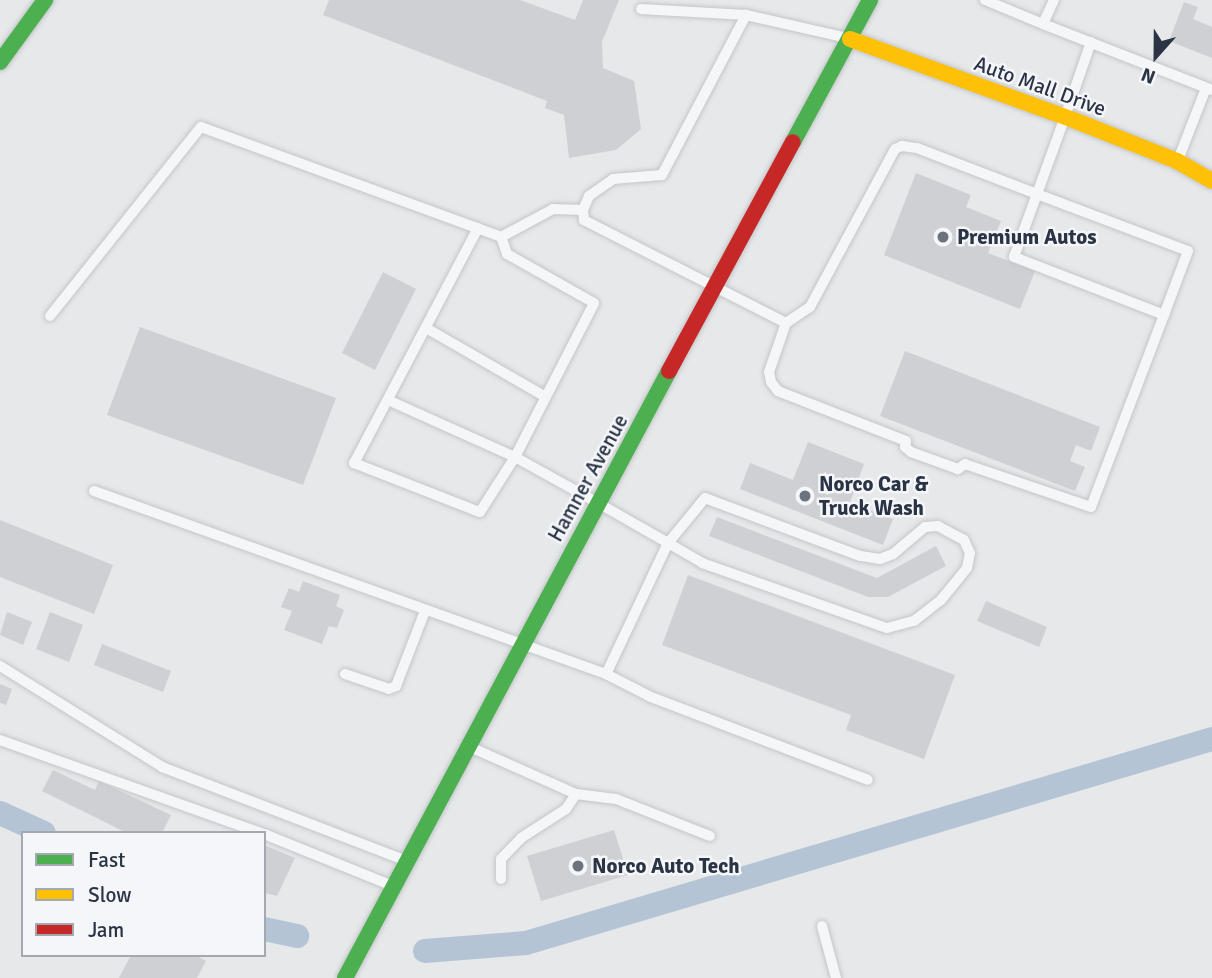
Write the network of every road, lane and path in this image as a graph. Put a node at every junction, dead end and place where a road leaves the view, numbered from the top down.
1 (45, 0) edge
2 (870, 0) edge
3 (985, 0) edge
4 (1054, 0) edge
5 (641, 9) dead end
6 (746, 15) junction
7 (1043, 24) junction
8 (850, 39) junction
9 (1091, 43) junction
10 (0, 61) edge
11 (1209, 89) edge
12 (1065, 117) junction
13 (1185, 165) junction
14 (1212, 181) edge
15 (1037, 194) junction
16 (583, 210) junction
17 (478, 228) junction
18 (501, 237) junction
19 (714, 288) junction
20 (1164, 315) junction
21 (50, 316) dead end
22 (786, 323) junction
23 (426, 328) junction
24 (546, 397) junction
25 (388, 400) junction
26 (515, 457) junction
27 (94, 491) dead end
28 (598, 503) junction
29 (668, 543) junction
30 (425, 611) junction
31 (520, 644) junction
32 (0, 666) edge
33 (345, 674) dead end
34 (606, 674) junction
35 (0, 740) edge
36 (467, 746) junction
37 (868, 780) dead end
38 (576, 794) junction
39 (257, 831) edge
40 (266, 834) edge
41 (710, 836) dead end
42 (408, 861) junction
43 (500, 878) dead end
44 (394, 887) junction
45 (822, 926) dead end
46 (345, 978) edge
47 (836, 978) edge

1 - 10 main road
2 - 8 main road, Hamner Avenue
3 - 7 lane
4 - 7 lane
5 - 6 lane
6 - 8 lane
6 - 16 lane
7 - 9 lane
8 - 12 main road, Auto Mall Drive
8 - 19 main road, Hamner Avenue
9 - 11 lane
9 - 12 lane
11 - 13 lane
12 - 13 main road, Auto Mall Drive
12 - 15 lane
13 - 14 main road, Auto Mall Drive
15 - 20 lane
15 - 20 lane
15 - 22 lane
16 - 18 lane
16 - 19 lane
17 - 18 lane
17 - 21 lane
17 - 23 lane
18 - 24 lane
19 - 22 lane
19 - 28 main road, Hamner Avenue
20 - 22 lane
23 - 24 lane
23 - 25 lane
24 - 26 lane
25 - 26 lane
25 - 26 lane
26 - 28 lane
27 - 30 lane
28 - 29 lane
28 - 31 main road, Hamner Avenue
29 - 29 lane
29 - 34 lane
30 - 31 lane
30 - 33 lane
31 - 34 lane
31 - 36 main road, Hamner Avenue
32 - 42 lane
34 - 37 lane
35 - 39 lane
36 - 38 lane
36 - 42 main road, Hamner Avenue
38 - 41 lane
38 - 43 lane
40 - 44 lane
42 - 44 main road, Hamner Avenue
44 - 46 main road, Hamner Avenue
45 - 47 lane

